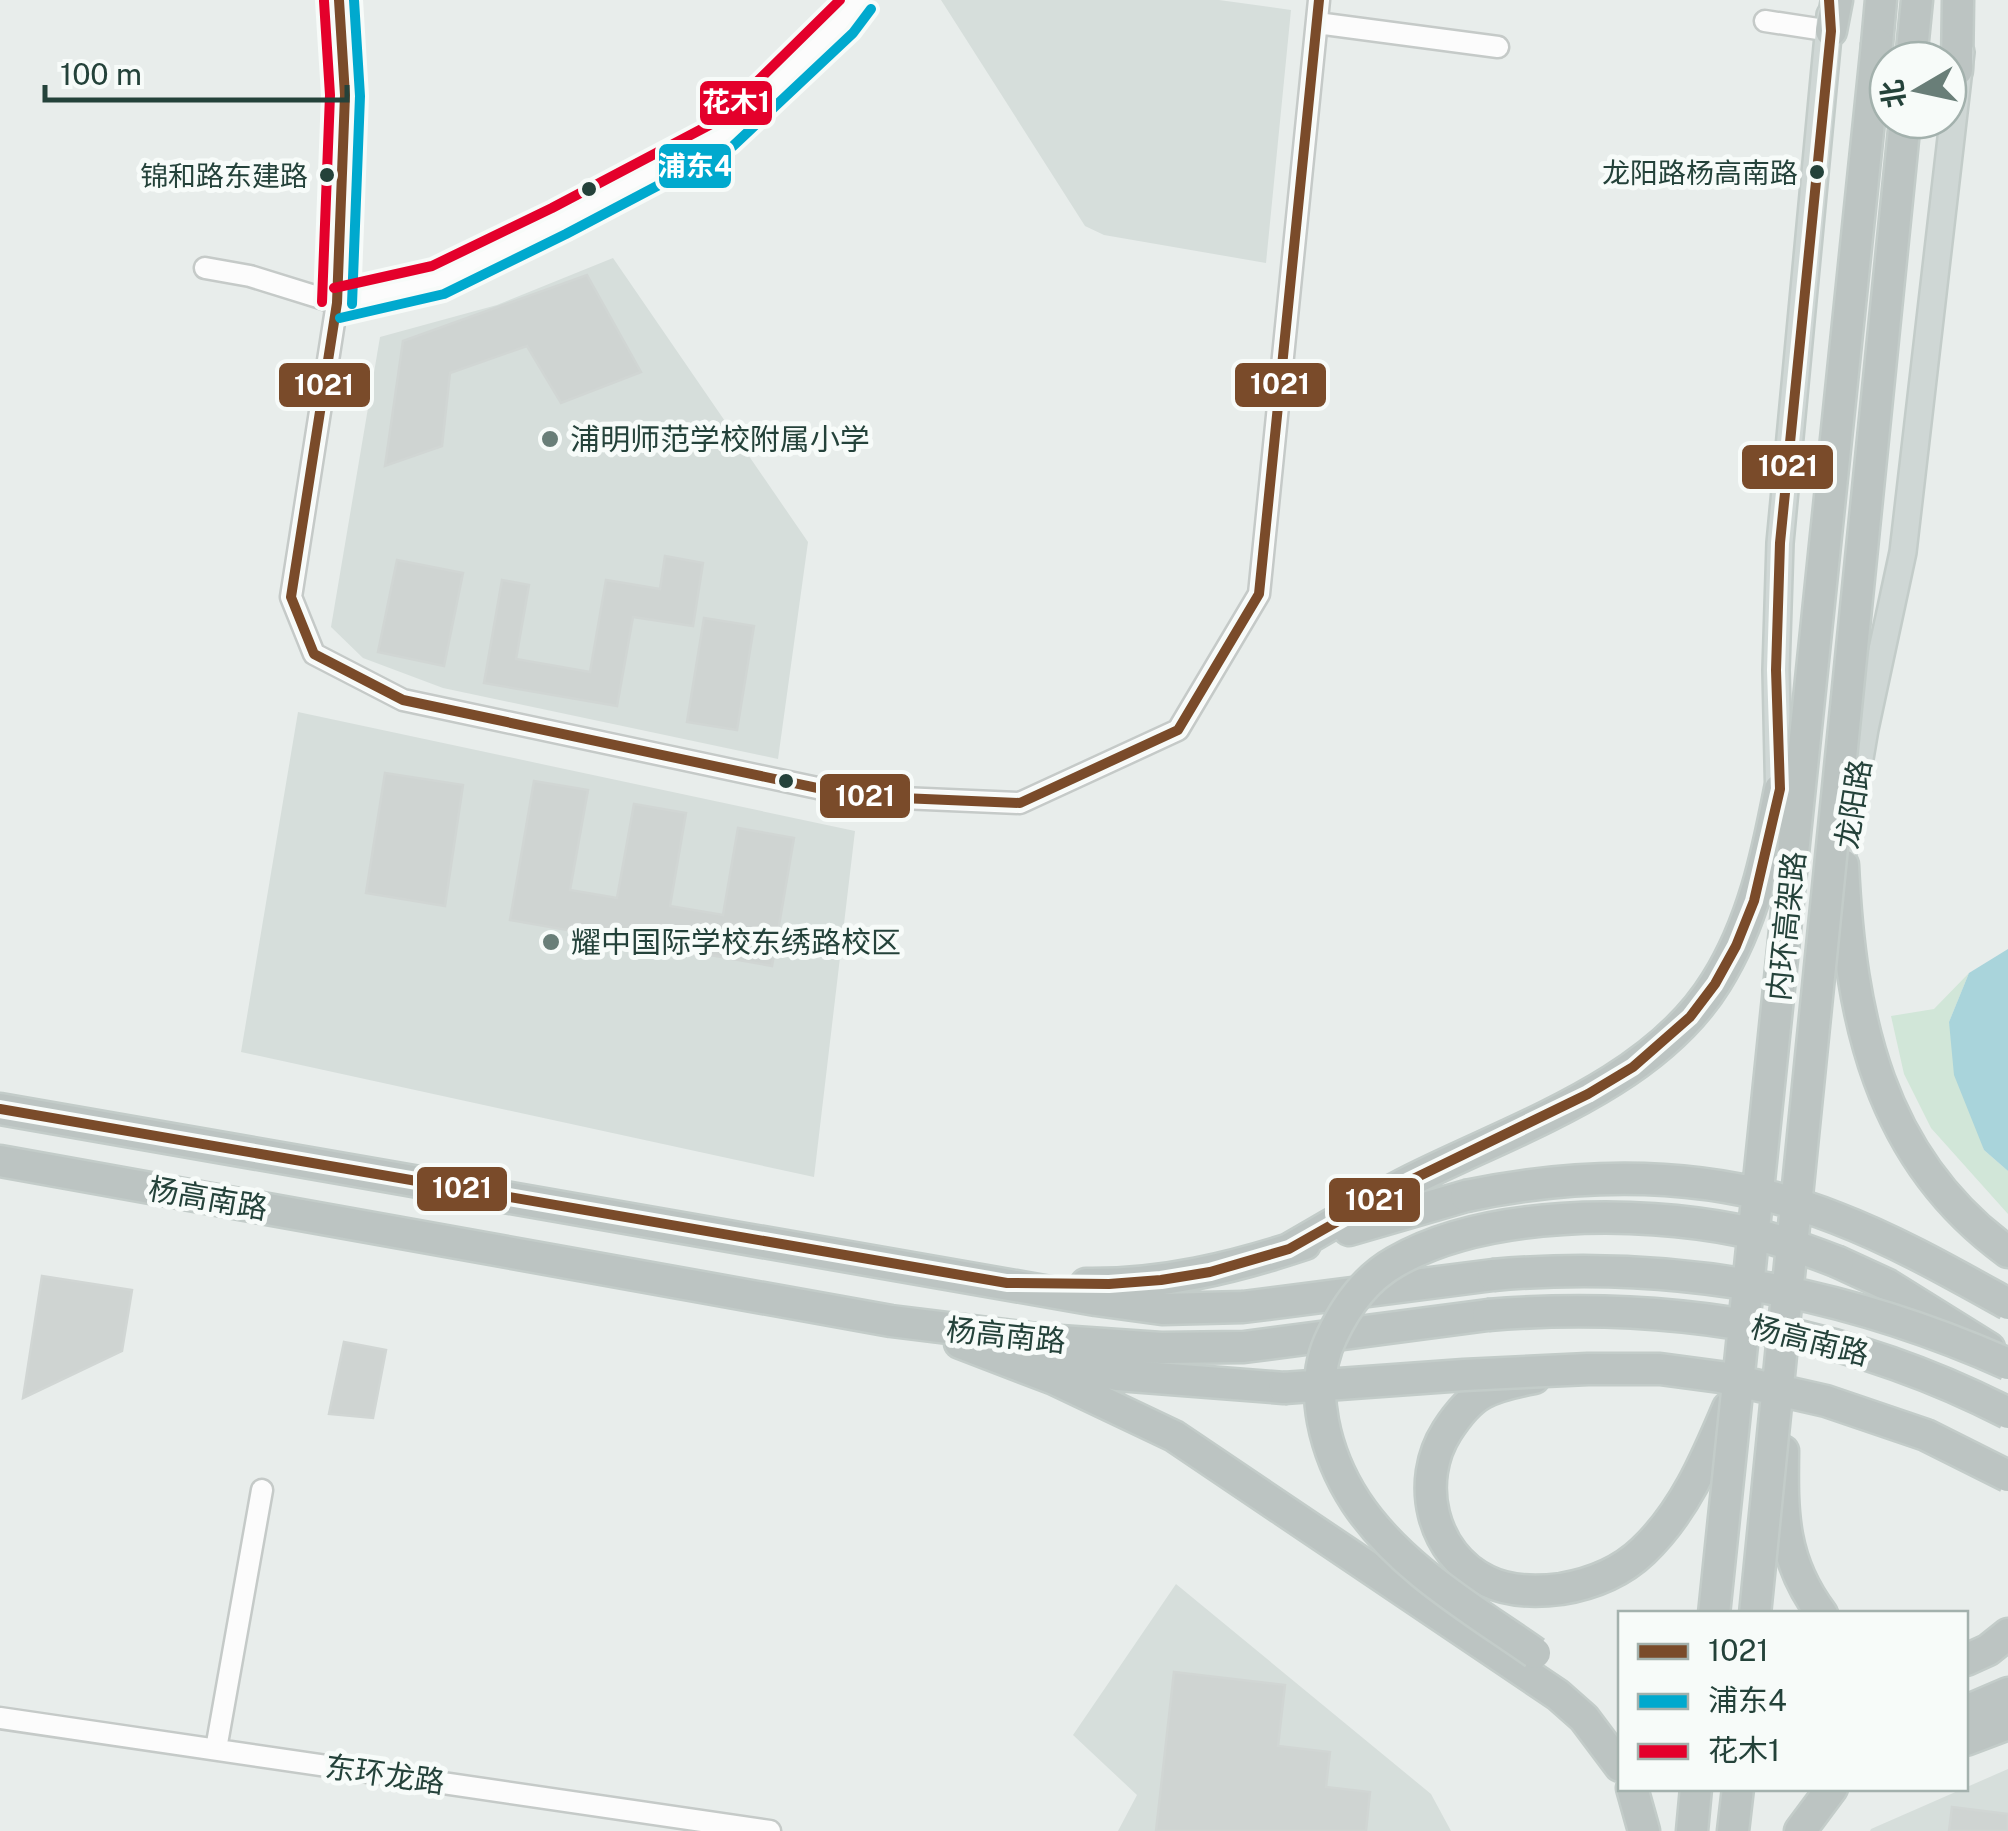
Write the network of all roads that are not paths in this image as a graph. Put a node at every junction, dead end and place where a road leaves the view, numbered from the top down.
1 (339, 0) edge
2 (859, 0) edge
3 (1319, 0) edge
4 (1838, 0) edge
5 (1881, 0) edge
6 (1916, 0) edge
7 (1958, 0) edge
8 (1972, 0) edge
9 (1830, 15) edge
10 (1765, 21) dead end
11 (1317, 23) junction
12 (1912, 40) edge
13 (1957, 40) edge
14 (1963, 40) edge
15 (1498, 47) dead end
16 (1903, 140) edge
17 (1949, 140) edge
18 (205, 268) dead end
19 (337, 304) junction
20 (1780, 789) junction
21 (1843, 865) junction
22 (0, 1108) edge
23 (0, 1160) edge
24 (1289, 1249) junction
25 (2008, 1252) edge
26 (1008, 1283) junction
27 (2008, 1304) edge
28 (891, 1321) junction
29 (2008, 1362) edge
30 (1588, 1369) junction
31 (1728, 1408) junction
32 (2008, 1413) edge
33 (1926, 1435) junction
34 (1784, 1450) junction
35 (2008, 1476) edge
36 (262, 1490) dead end
37 (2008, 1492) edge
38 (1706, 1611) edge
39 (1714, 1611) edge
40 (1755, 1611) edge
41 (1768, 1611) edge
42 (1820, 1611) edge
43 (2008, 1634) edge
44 (1968, 1659) edge
45 (1528, 1661) junction
46 (2008, 1693) edge
47 (1968, 1710) edge
48 (0, 1718) edge
49 (2008, 1724) edge
50 (1968, 1739) edge
51 (216, 1749) junction
52 (1618, 1750) edge
53 (1618, 1763) edge
54 (1633, 1791) edge
55 (1688, 1791) edge
56 (1696, 1791) edge
57 (1738, 1791) edge
58 (1750, 1791) edge
59 (1842, 1791) edge
60 (1815, 1810) edge
61 (770, 1831) edge
62 (1644, 1831) edge
63 (1683, 1831) edge
64 (1692, 1831) edge
65 (1733, 1831) edge
66 (1746, 1831) edge

1 - 19 street
2 - 19 street
3 - 11 street
4 - 9 highway
5 - 39 highway, 内环高架路, bridge
6 - 12 highway
7 - 13 highway
8 - 14 main road, 龙阳路
9 - 10 street
9 - 20 main road
11 - 15 street
11 - 19 street
16 - 40 highway, 内环高架路, bridge
17 - 21 main road, 龙阳路
18 - 19 street
20 - 24 highway
20 - 31 main road
21 - 25 highway
21 - 34 main road, 龙阳路
22 - 26 highway, 杨高南路
23 - 28 highway, 杨高南路
24 - 26 highway
24 - 27 highway, bridge
26 - 29 highway, 杨高南路, bridge
28 - 30 highway, bridge
28 - 32 highway, 杨高南路, bridge
28 - 45 highway
29 - 45 highway, bridge
30 - 31 highway, bridge
30 - 33 highway, bridge
31 - 38 main road
33 - 35 highway, bridge
33 - 37 highway, bridge
34 - 41 main road, 龙阳路
34 - 42 highway
36 - 51 street
43 - 44 highway
45 - 52 highway
45 - 53 highway
46 - 47 highway
48 - 51 street, 东环龙路
49 - 50 highway
51 - 61 street, 东环龙路
54 - 62 highway
55 - 63 main road
56 - 64 highway
57 - 65 highway
58 - 66 main road
59 - 60 highway

